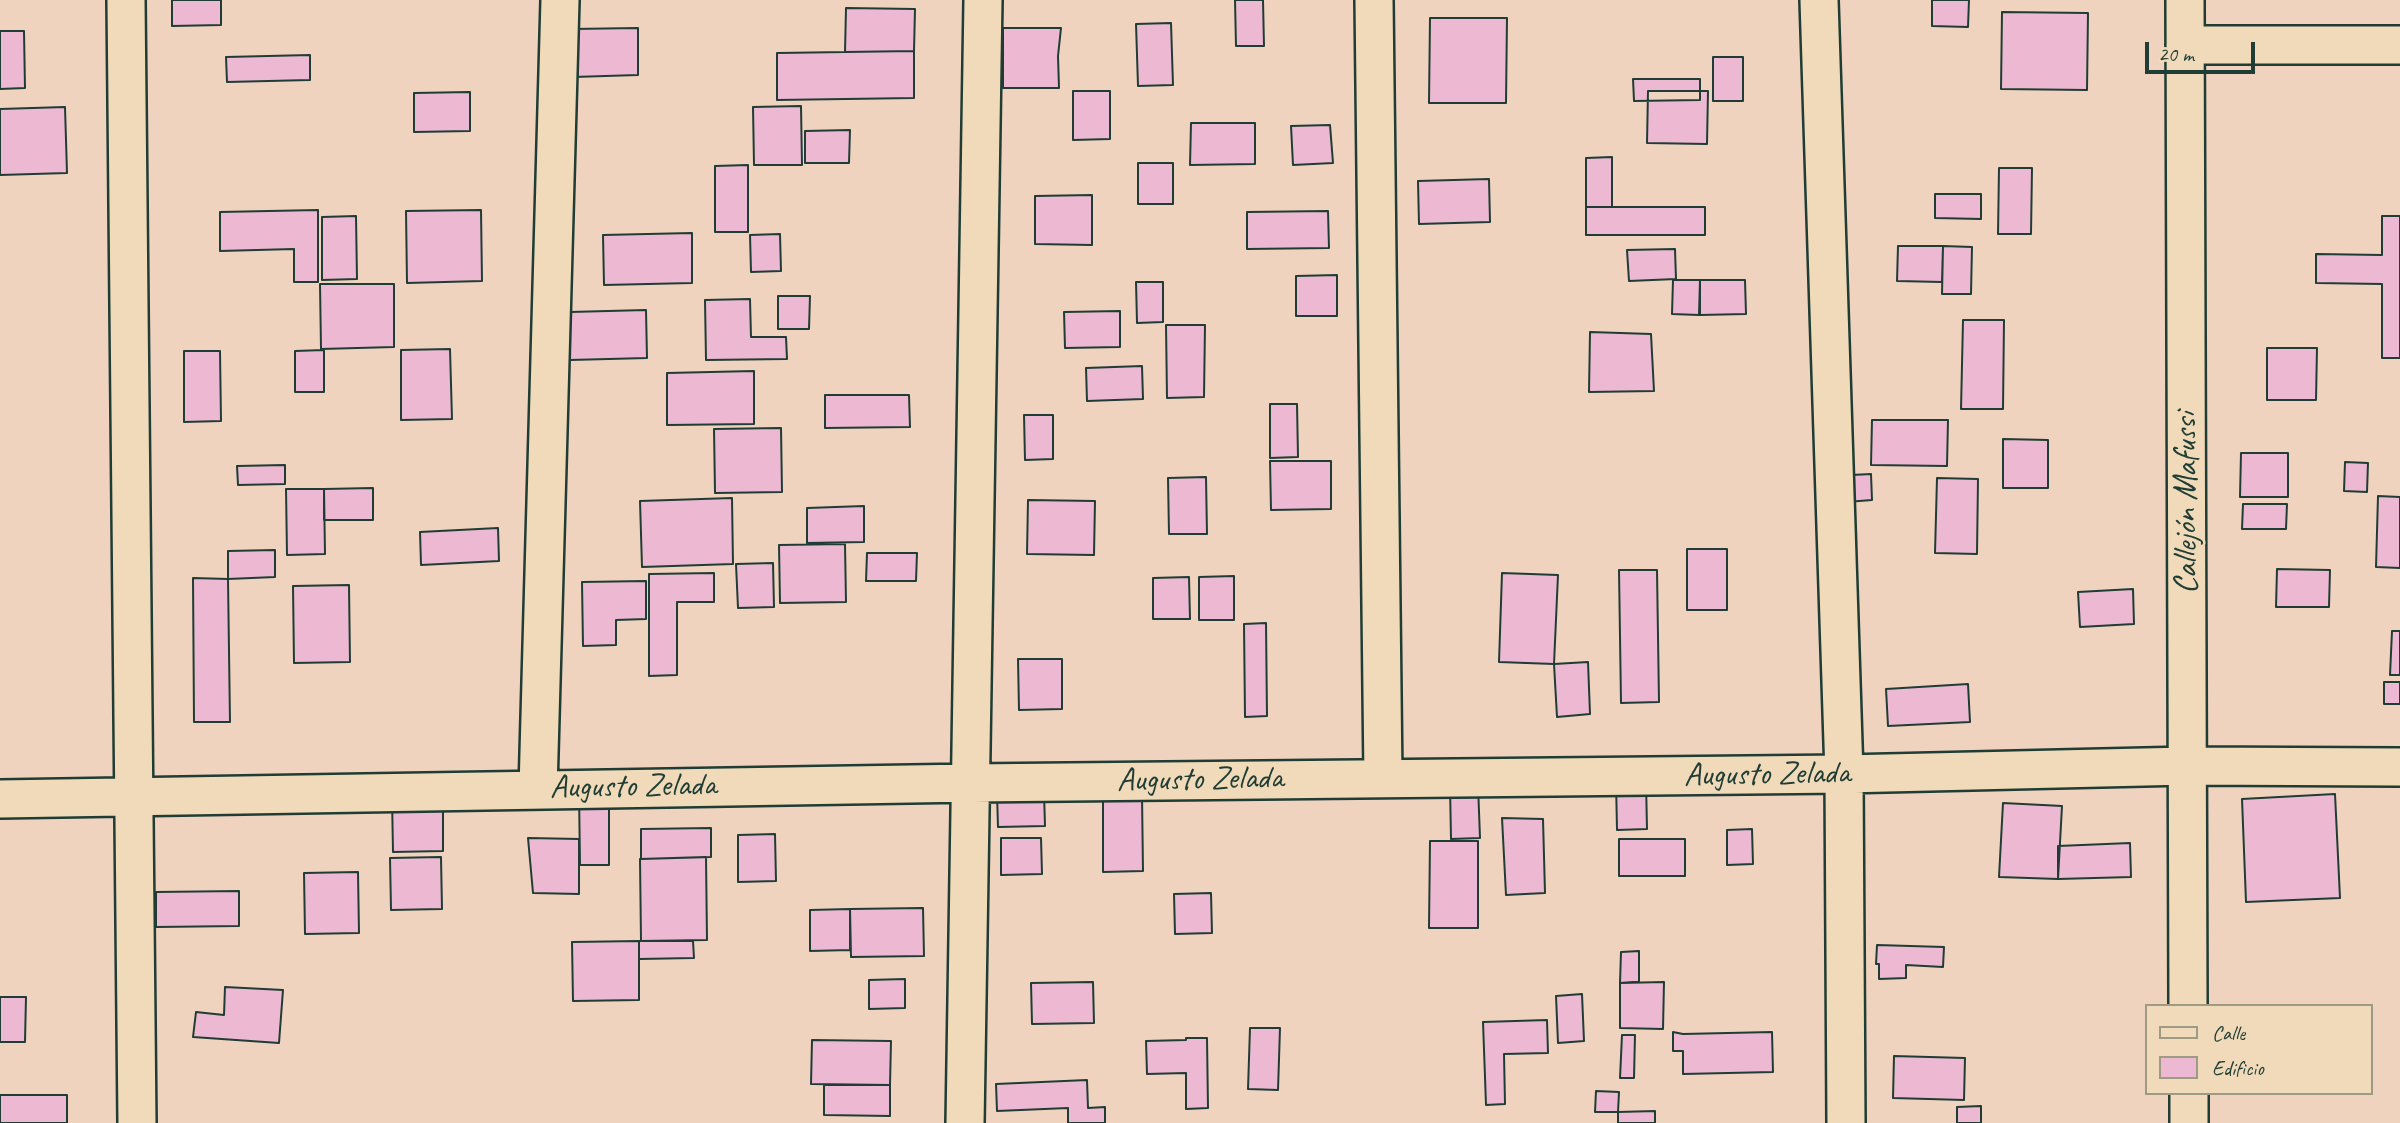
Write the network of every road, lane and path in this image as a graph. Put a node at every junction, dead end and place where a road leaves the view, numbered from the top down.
1 (127, 0) edge
2 (561, 0) edge
3 (984, 0) edge
4 (1374, 0) edge
5 (1819, 0) edge
6 (2185, 0) edge
7 (2185, 45) junction
8 (2400, 45) edge
9 (2188, 766) junction
10 (2400, 767) edge
11 (1844, 774) junction
12 (1383, 778) junction
13 (971, 783) junction
14 (538, 789) junction
15 (132, 797) junction
16 (0, 799) edge
17 (2188, 1004) edge
18 (2189, 1095) edge
19 (137, 1123) edge
20 (965, 1123) edge
21 (1846, 1123) edge
22 (2189, 1123) edge

1 - 15 street
2 - 14 street
3 - 13 street
4 - 12 street
5 - 11 street
6 - 7 street, Callejón Mafussi
7 - 8 street
7 - 9 street, Callejón Mafussi
9 - 10 street, Augusto Zelada
9 - 11 street, Augusto Zelada
9 - 17 street, Callejón Mafussi
11 - 12 street, Augusto Zelada
11 - 21 street
12 - 13 street, Augusto Zelada
13 - 14 street, Augusto Zelada
13 - 20 street
14 - 15 street, Augusto Zelada
15 - 16 street, Augusto Zelada
15 - 19 street
18 - 22 street

